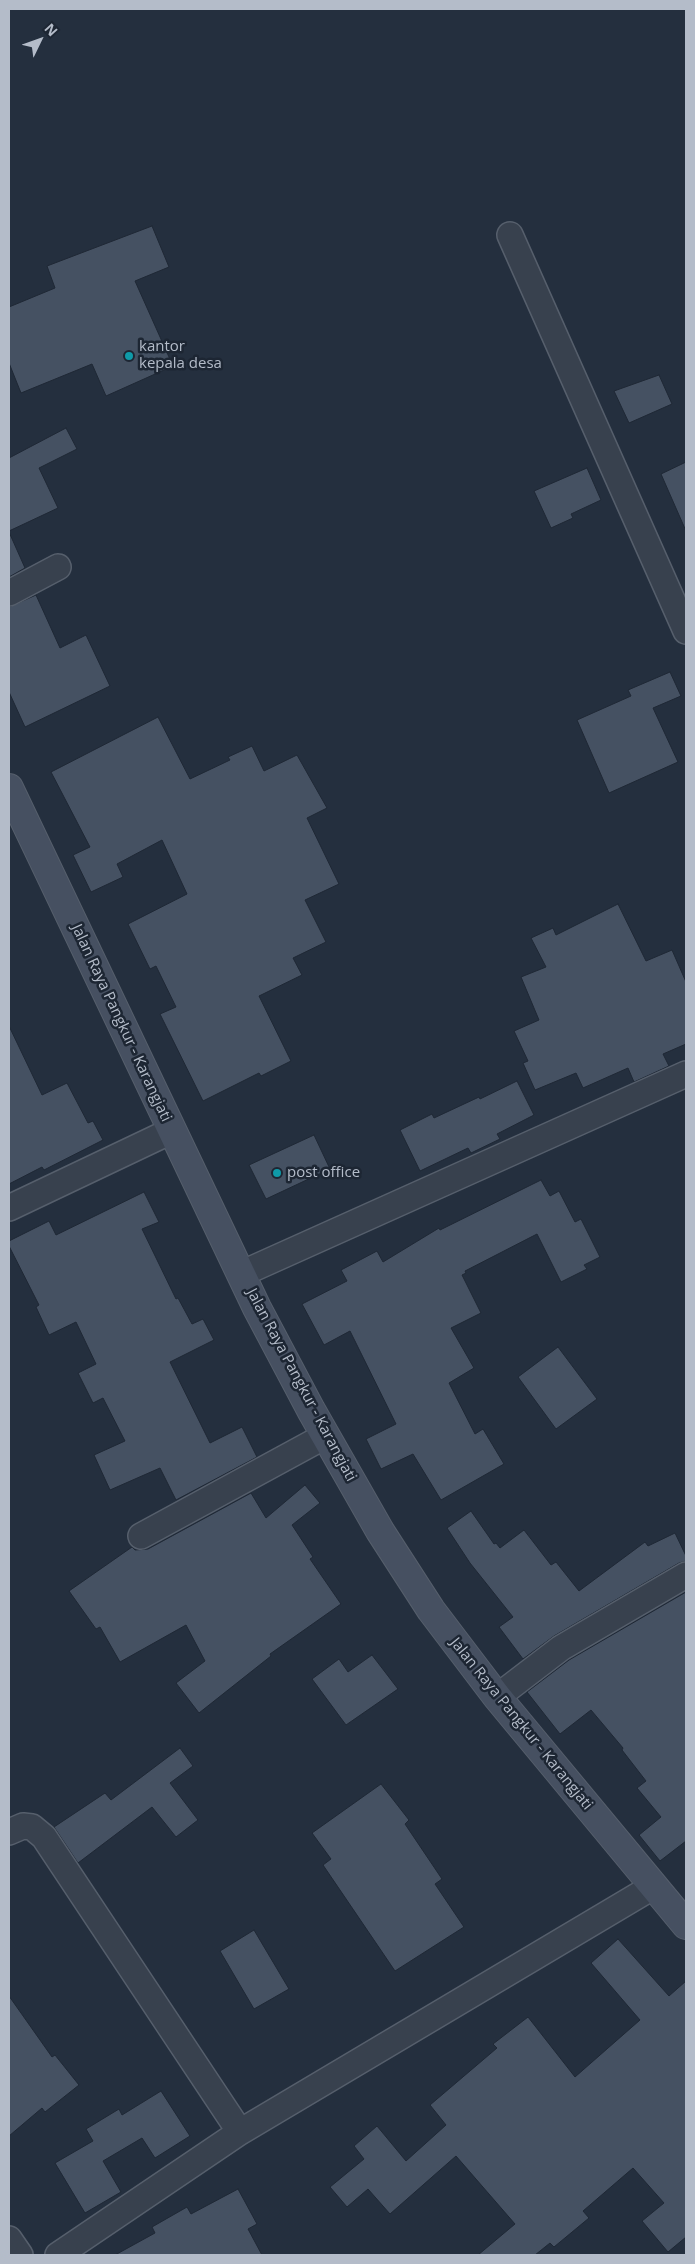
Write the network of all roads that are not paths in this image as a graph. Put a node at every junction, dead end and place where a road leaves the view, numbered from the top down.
1 (510, 235) dead end
2 (58, 567) dead end
3 (9, 593) edge
4 (686, 631) edge
5 (9, 788) edge
6 (686, 1074) edge
7 (172, 1131) junction
8 (9, 1208) edge
9 (241, 1274) junction
10 (326, 1436) junction
11 (141, 1536) dead end
12 (686, 1575) edge
13 (496, 1697) junction
14 (9, 1832) edge
15 (654, 1886) junction
16 (682, 1912) edge
17 (240, 2132) junction
18 (9, 2239) edge
19 (20, 2255) edge
20 (58, 2255) edge

1 - 4 street
2 - 3 street
5 - 7 main road, Jalan Raya Pangkur - Karangjati
6 - 9 street
7 - 8 street
7 - 9 main road, Jalan Raya Pangkur - Karangjati
9 - 10 main road, Jalan Raya Pangkur - Karangjati
10 - 11 street
10 - 13 main road, Jalan Raya Pangkur - Karangjati
12 - 13 street
13 - 15 main road, Jalan Raya Pangkur - Karangjati
14 - 17 street
15 - 16 main road, Jalan Raya Pangkur - Karangjati
15 - 17 street
17 - 20 street
18 - 19 street

